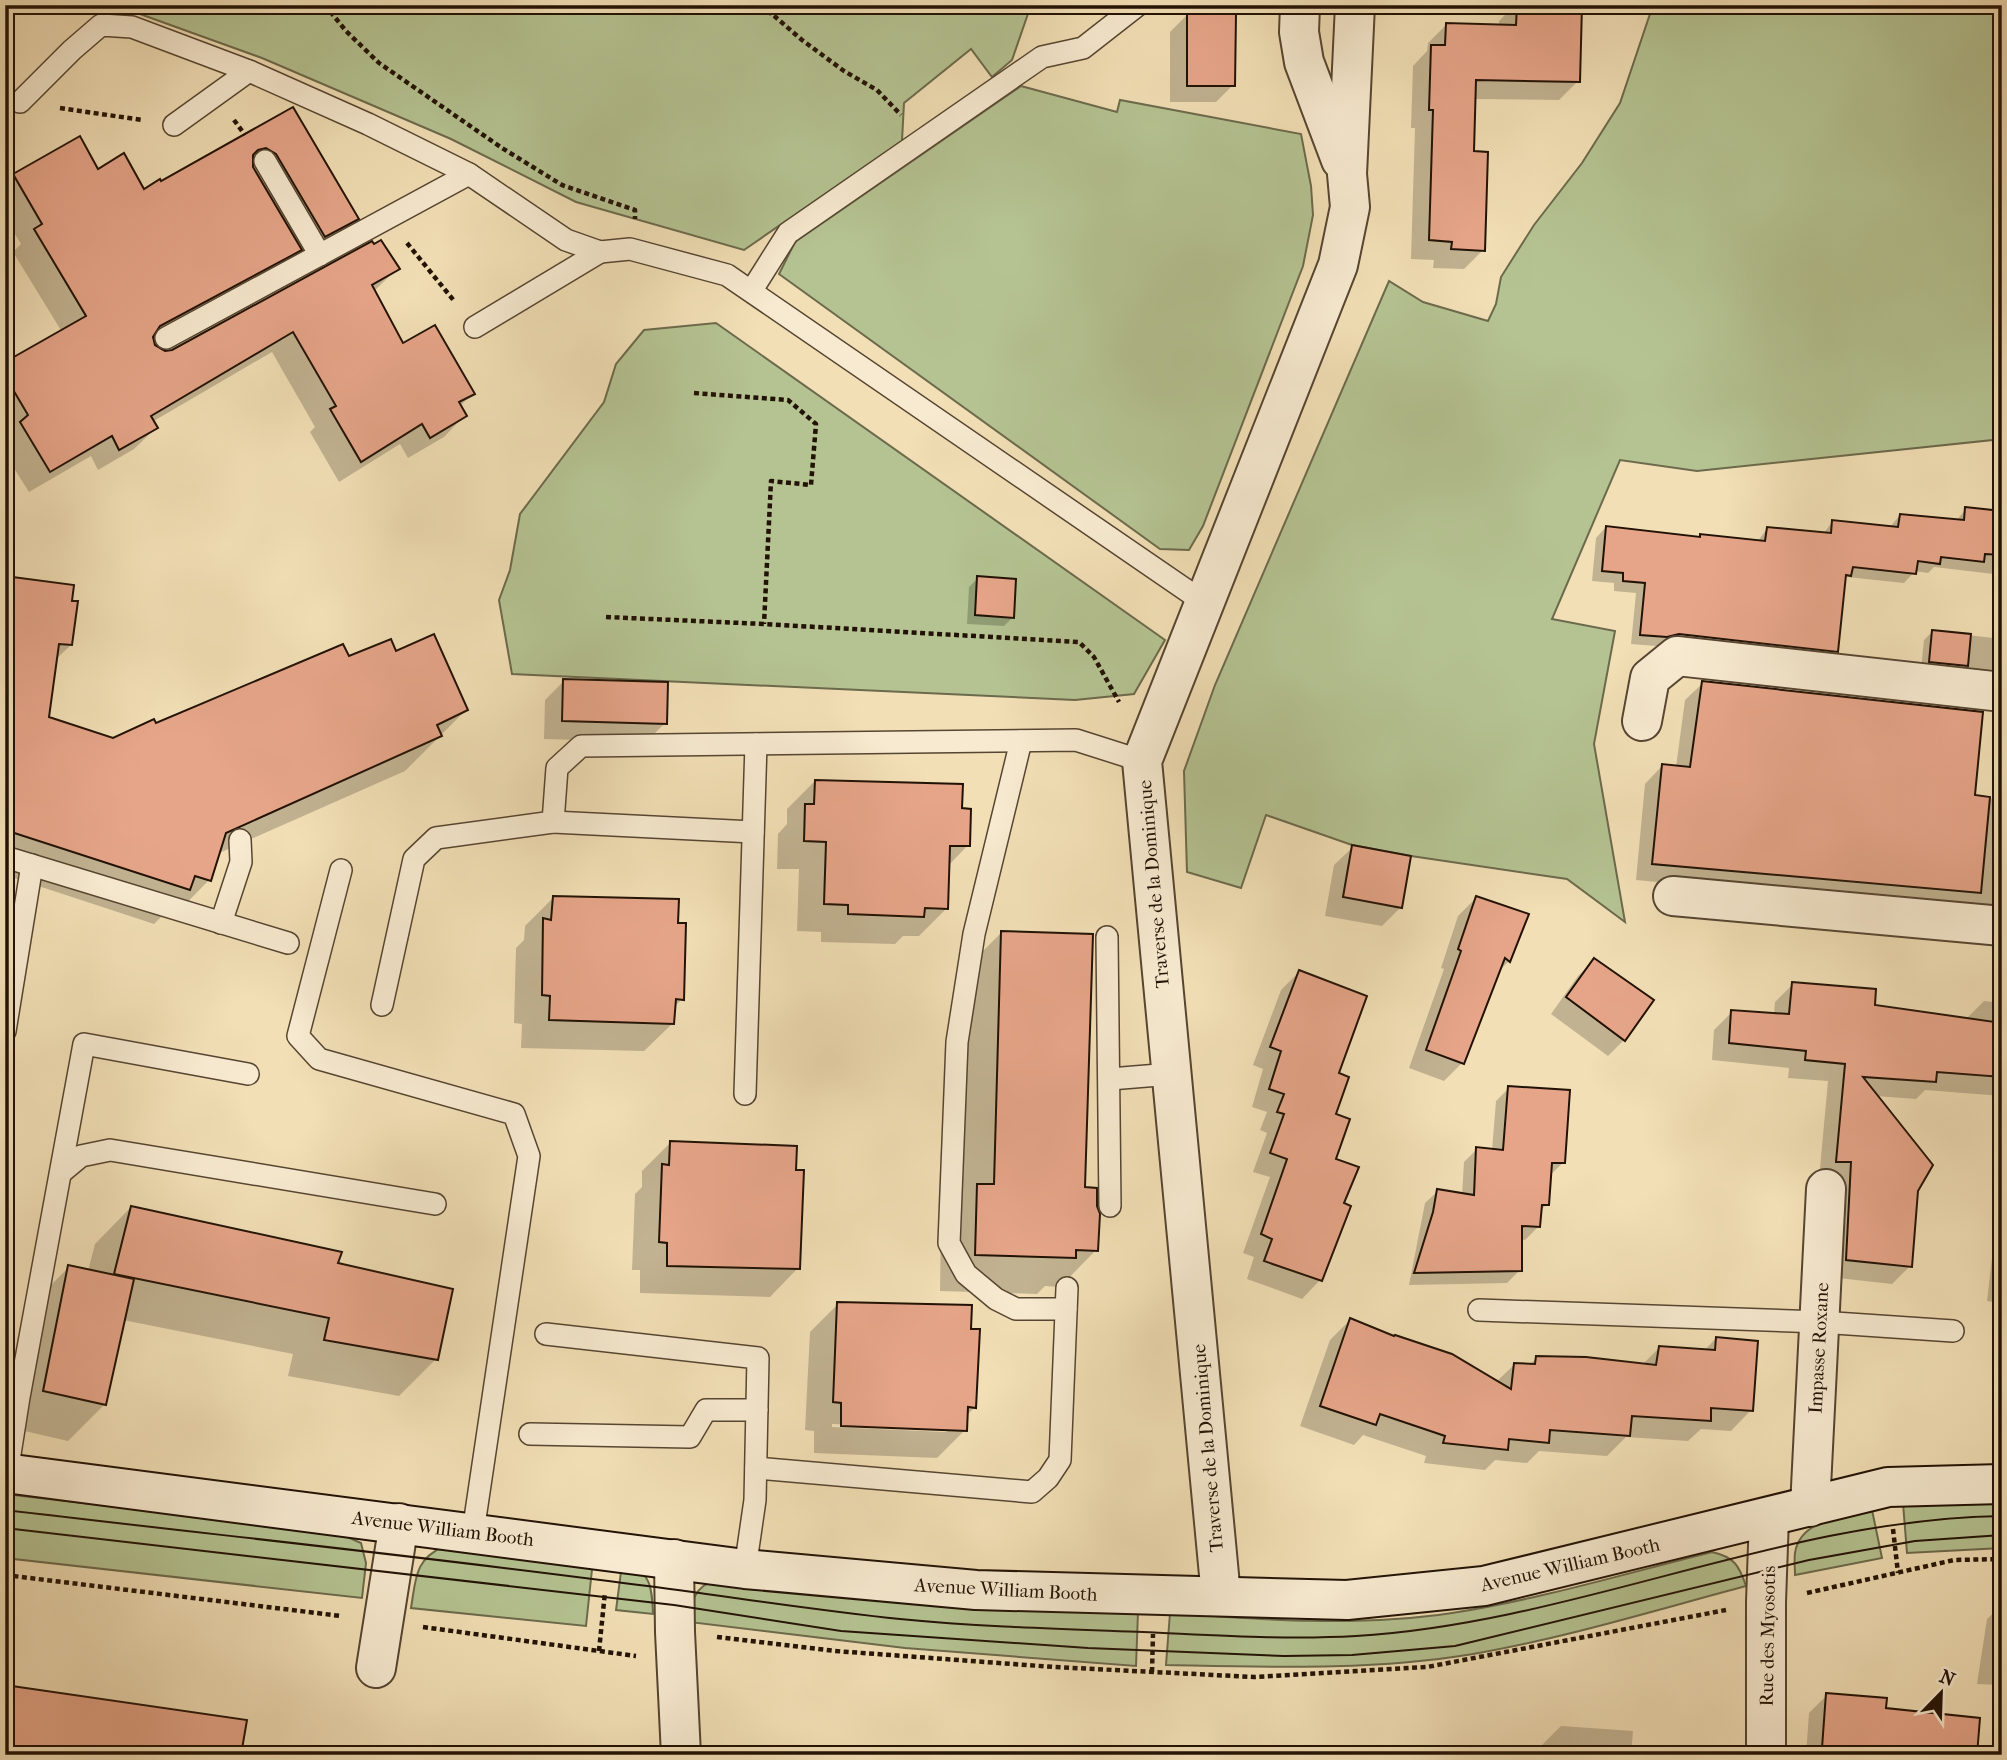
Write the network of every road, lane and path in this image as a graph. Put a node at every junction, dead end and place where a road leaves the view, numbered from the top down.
1 (325, 5) edge
2 (751, 5) edge
3 (1138, 5) edge
4 (1300, 5) edge
5 (1354, 22) edge
6 (1304, 62) junction
7 (249, 71) junction
8 (215, 95) junction
9 (20, 102) joint
10 (174, 125) joint
11 (923, 139) junction
12 (265, 161) joint
13 (469, 174) junction
14 (1348, 191) junction
15 (387, 218) junction
16 (638, 251) junction
17 (600, 252) junction
18 (320, 255) junction
19 (752, 290) junction
20 (475, 327) joint
21 (166, 338) dead end
22 (694, 393) dead end
23 (1205, 603) junction
24 (606, 617) dead end
25 (764, 624) junction
26 (2002, 692) edge
27 (1123, 709) dead end
28 (1642, 721) dead end
29 (1021, 741) junction
30 (756, 744) junction
31 (1142, 761) junction
32 (553, 822) junction
33 (753, 832) junction
34 (240, 840) dead end
35 (5, 857) edge
36 (32, 865) junction
37 (341, 870) dead end
38 (1673, 896) dead end
39 (221, 923) junction
40 (2002, 926) edge
41 (1107, 937) dead end
42 (288, 943) dead end
43 (383, 1005) dead end
44 (5, 1031) edge
45 (248, 1074) dead end
46 (1171, 1074) junction
47 (1110, 1079) junction
48 (745, 1094) dead end
49 (63, 1171) junction
50 (1826, 1189) dead end
51 (435, 1204) dead end
52 (1110, 1206) dead end
53 (1479, 1310) dead end
54 (1819, 1322) junction
55 (1953, 1331) dead end
56 (546, 1335) dead end
57 (757, 1410) junction
58 (530, 1434) dead end
59 (756, 1468) junction
60 (6, 1473) edge
61 (2002, 1484) edge
62 (1810, 1507) junction
63 (1769, 1517) junction
64 (399, 1522) junction
65 (473, 1532) junction
66 (610, 1551) junction
67 (674, 1559) junction
68 (745, 1569) junction
69 (1221, 1596) junction
70 (599, 1651) dead end
71 (376, 1668) dead end
72 (681, 1755) edge
73 (1766, 1755) edge

1 - 16 path
2 - 11 path
3 - 11 lane
4 - 6 street
5 - 6 street
5 - 14 street, Traverse de la Dominique
6 - 14 street
7 - 8 lane
7 - 9 lane
7 - 13 lane
8 - 10 lane
8 - 12 path
9 - 10 path
11 - 19 lane
12 - 18 lane
13 - 15 lane
13 - 17 lane
14 - 23 street, Traverse de la Dominique
15 - 18 lane
15 - 20 path
16 - 17 lane
16 - 19 lane
17 - 20 lane
18 - 21 lane
19 - 23 lane
22 - 25 path
23 - 31 street, Traverse de la Dominique
24 - 25 path
25 - 27 path
26 - 28 street
29 - 30 lane
29 - 31 lane
29 - 59 lane
30 - 32 lane
30 - 33 lane
31 - 46 street, Traverse de la Dominique
32 - 33 lane
32 - 43 lane
33 - 48 lane
34 - 39 lane
35 - 36 lane
36 - 39 lane
36 - 44 lane
37 - 65 lane
38 - 40 street
39 - 42 lane
41 - 47 lane
45 - 49 lane
46 - 47 lane
46 - 69 street, Traverse de la Dominique
47 - 52 lane
49 - 51 lane
49 - 60 lane
50 - 54 street, Impasse Roxane
53 - 54 lane
54 - 55 lane
54 - 62 street, Impasse Roxane
56 - 57 lane
57 - 58 lane
57 - 59 lane
59 - 68 lane
60 - 64 street, Avenue William Booth
61 - 62 street, Avenue William Booth
62 - 63 street, Avenue William Booth
63 - 69 street, Avenue William Booth
63 - 73 street, Rue des Myosotis
64 - 65 street, Avenue William Booth
64 - 71 street
65 - 66 street, Avenue William Booth
66 - 67 street, Avenue William Booth
66 - 70 path
67 - 68 street, Avenue William Booth
67 - 72 street
68 - 69 street, Avenue William Booth

